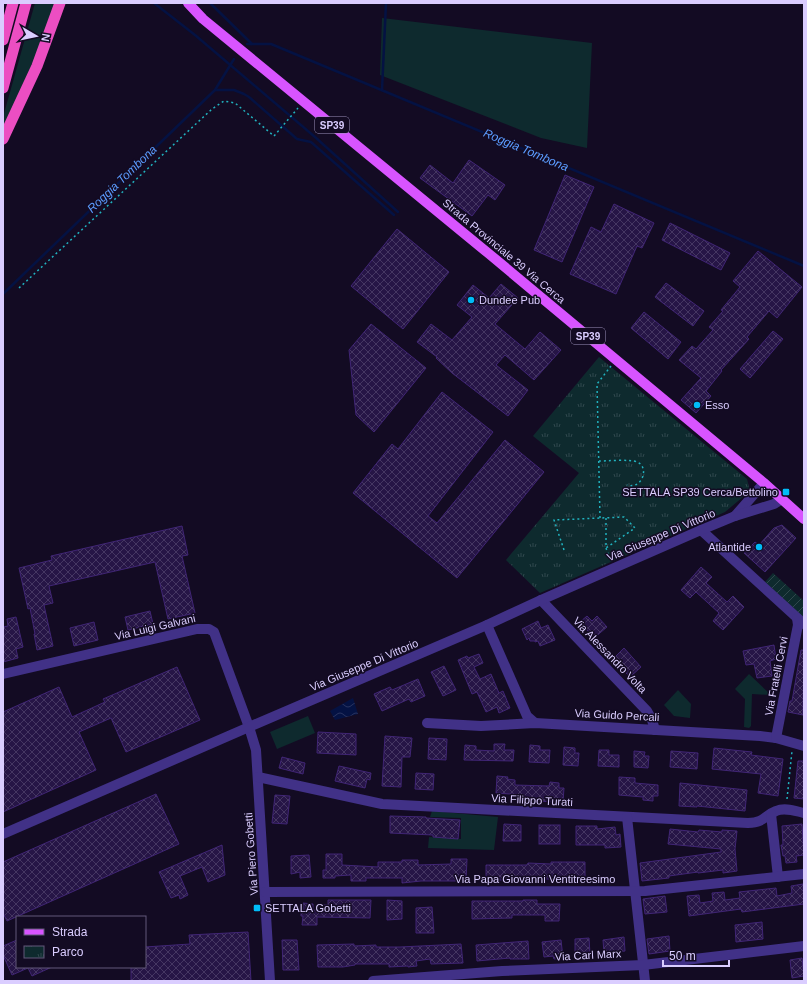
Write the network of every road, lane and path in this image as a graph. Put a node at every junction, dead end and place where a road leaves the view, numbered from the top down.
1 (13, 3) edge
2 (26, 3) edge
3 (60, 3) edge
4 (188, 3) edge
5 (3, 40) edge
6 (3, 88) edge
7 (293, 114) dead end
8 (3, 139) edge
9 (19, 288) dead end
10 (616, 360) junction
11 (599, 462) junction
12 (764, 483) junction
13 (626, 485) dead end
14 (782, 499) junction
15 (735, 516) junction
16 (600, 518) junction
17 (606, 518) junction
18 (804, 519) edge
19 (701, 530) junction
20 (606, 548) junction
21 (564, 550) dead end
22 (613, 569) junction
23 (541, 600) junction
24 (801, 621) edge
25 (488, 626) junction
26 (3, 674) edge
27 (427, 723) dead end
28 (536, 723) junction
29 (249, 727) junction
30 (655, 730) junction
31 (776, 738) junction
32 (804, 746) edge
33 (792, 750) dead end
34 (258, 776) junction
35 (786, 803) dead end
36 (804, 813) edge
37 (770, 814) junction
38 (627, 817) junction
39 (3, 834) edge
40 (804, 874) edge
41 (778, 877) junction
42 (636, 891) junction
43 (265, 892) junction
44 (804, 946) edge
45 (643, 965) junction
46 (270, 981) edge
47 (373, 981) edge
48 (645, 981) edge

1 - 5 highway
2 - 6 highway
3 - 8 highway
4 - 10 main road, Strada Provinciale 39 Via Cerca / SP39
7 - 9 path
10 - 11 path
10 - 12 main road, Strada Provinciale 39 Via Cerca / SP39
11 - 13 path
11 - 16 path
12 - 14 main road, Strada Provinciale 39 Via Cerca / SP39
12 - 15 street, Via Giuseppe Di Vittorio
14 - 15 street, Via Giuseppe Di Vittorio
14 - 18 main road, Strada Provinciale 39 Via Cerca / SP39
15 - 19 street, Via Giuseppe Di Vittorio
16 - 17 path
16 - 21 path
17 - 20 path
17 - 20 path
19 - 22 street, Via Giuseppe Di Vittorio
19 - 24 street
20 - 22 path
22 - 23 street, Via Giuseppe Di Vittorio
23 - 25 street, Via Giuseppe Di Vittorio
23 - 30 street, Via Alessandro Volta
24 - 31 street, Via Fratelli Cervi
25 - 28 street
25 - 29 street, Via Giuseppe Di Vittorio
26 - 29 street, Via Luigi Galvani
27 - 28 street, Via Guido Percali
28 - 30 street, Via Guido Percali
29 - 34 street, Via Piero Gobetti
29 - 39 street, Via Giuseppe Di Vittorio
30 - 31 street, Via Guido Percali
31 - 32 street, Via Guido Percali
33 - 35 path
34 - 38 street, Via Filippo Turati
34 - 43 street, Via Piero Gobetti
36 - 37 street, Via Filippo Turati
37 - 38 street, Via Filippo Turati
37 - 41 street
38 - 42 street
40 - 41 street, Via Papa Giovanni Ventitreesimo
41 - 42 street, Via Papa Giovanni Ventitreesimo
42 - 43 street, Via Papa Giovanni Ventitreesimo
42 - 45 street
43 - 46 street, Via Piero Gobetti
44 - 45 street, Via Carl Marx
45 - 47 street, Via Carl Marx
45 - 48 street

